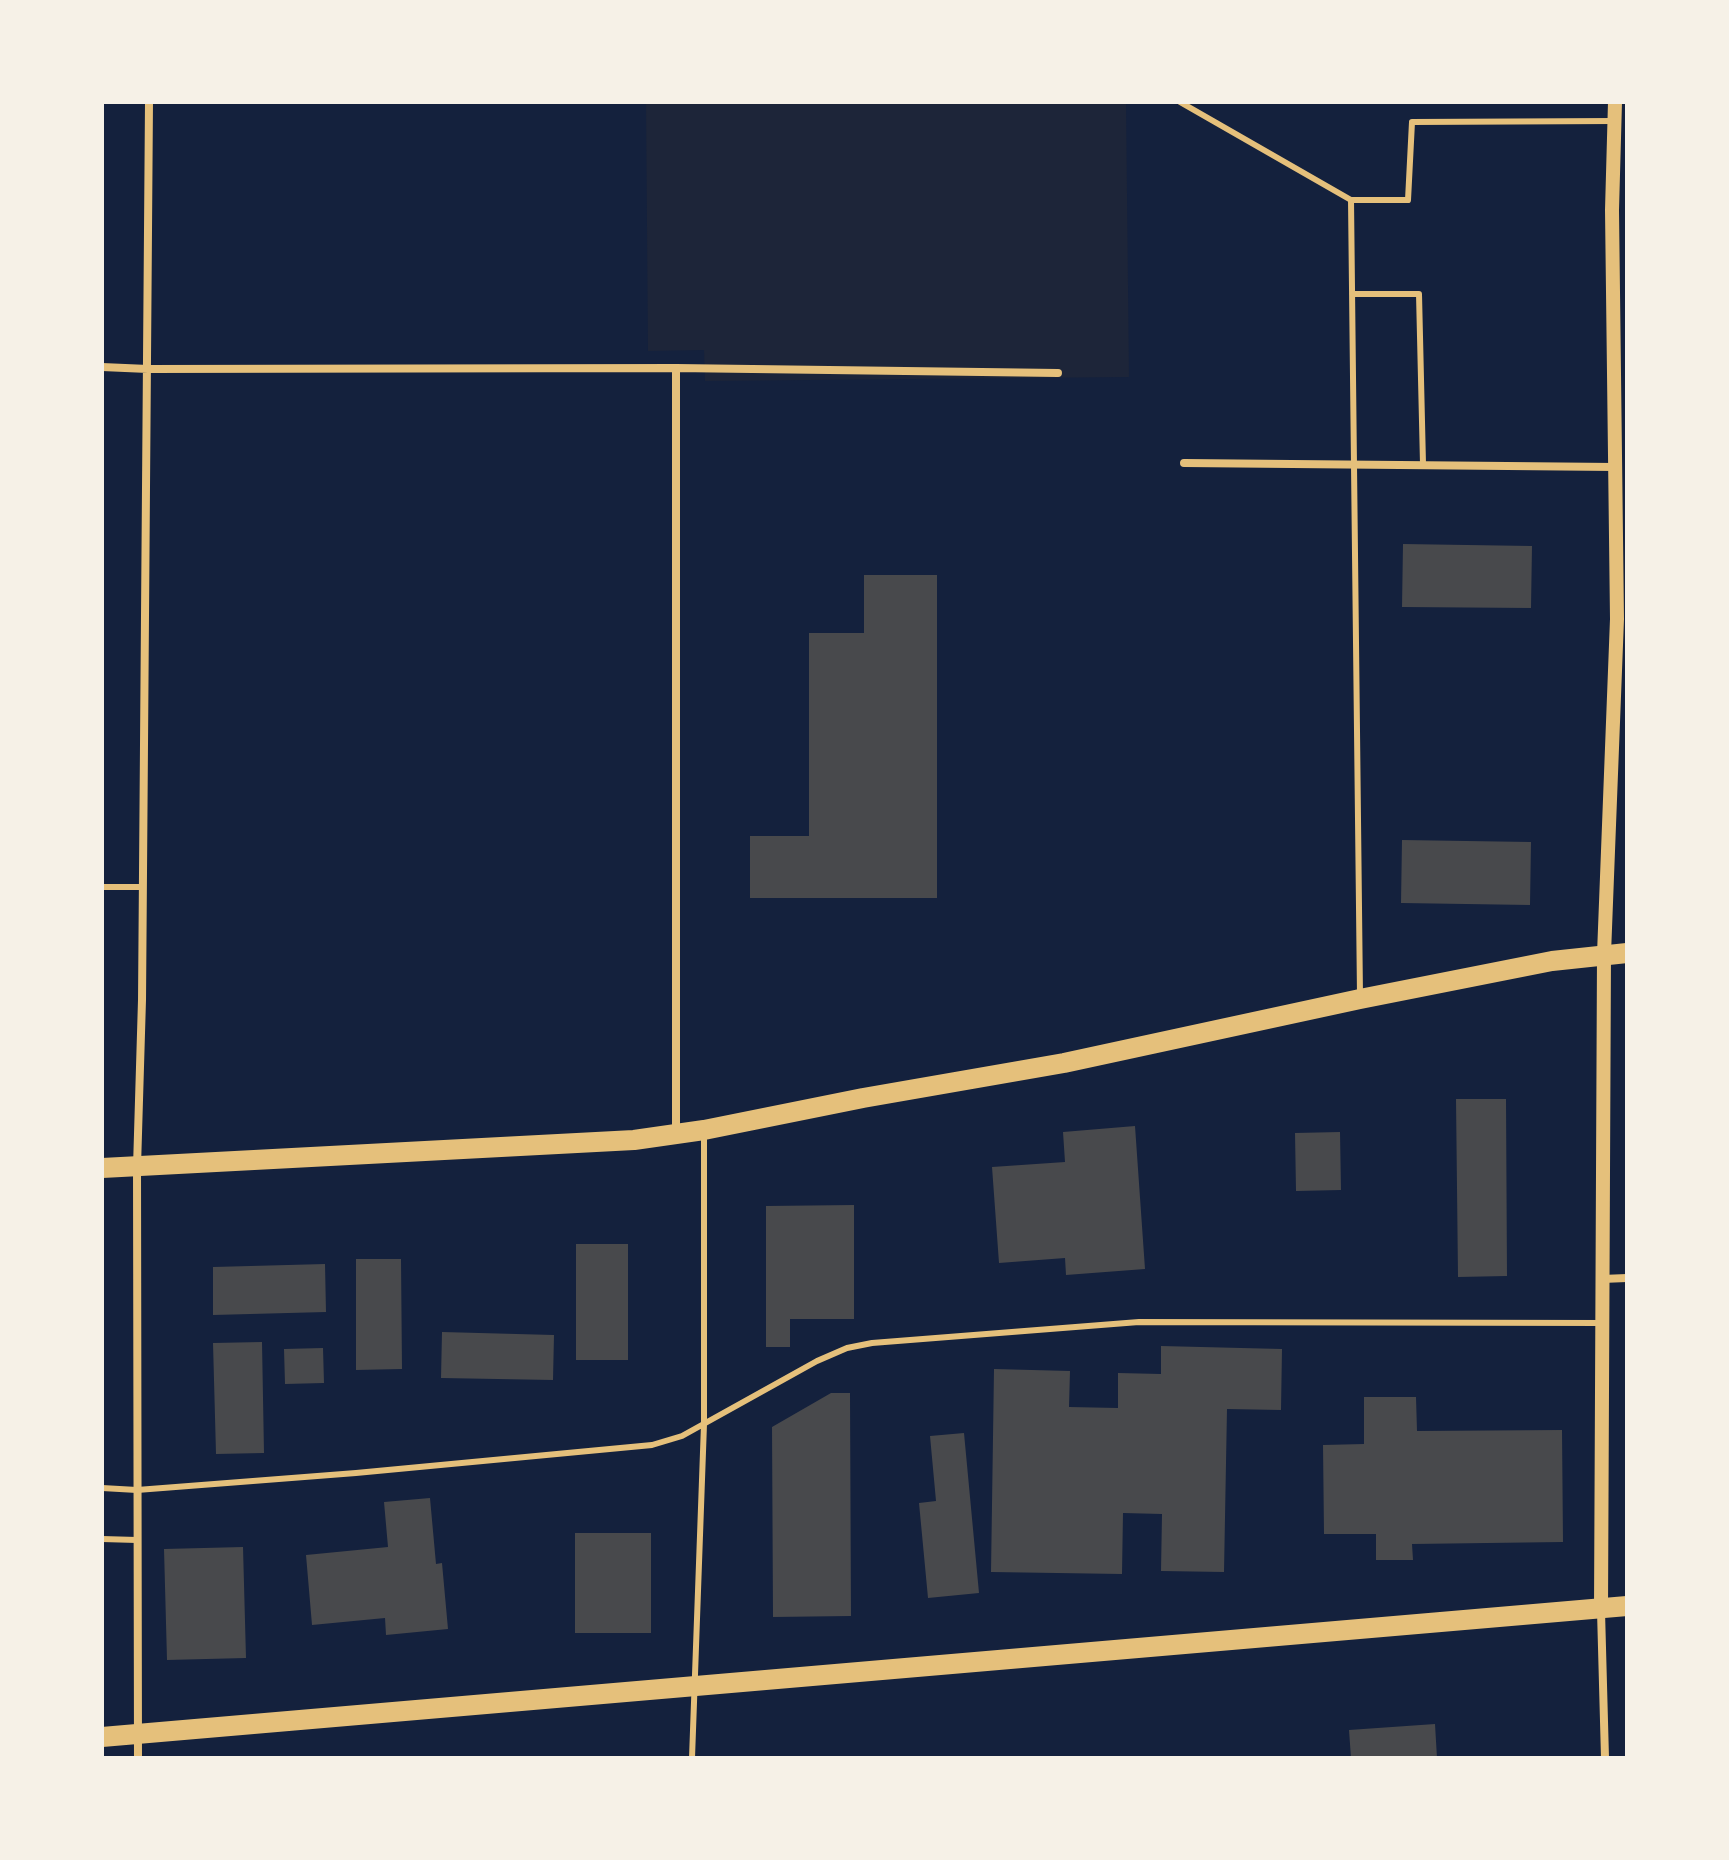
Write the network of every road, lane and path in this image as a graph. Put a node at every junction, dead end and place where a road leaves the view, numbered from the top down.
1 (149, 102) edge
2 (1180, 102) edge
3 (1615, 102) edge
4 (1615, 121) junction
5 (1351, 200) junction
6 (1352, 294) junction
7 (102, 367) edge
8 (676, 368) junction
9 (148, 369) junction
10 (1058, 373) dead end
11 (1184, 463) dead end
12 (1423, 464) junction
13 (1353, 467) junction
14 (1615, 467) junction
15 (1622, 619) edge
16 (102, 887) edge
17 (141, 887) junction
18 (1627, 953) edge
19 (1604, 954) junction
20 (1360, 999) junction
21 (704, 1130) junction
22 (676, 1132) junction
23 (137, 1167) junction
24 (102, 1168) edge
25 (1627, 1278) edge
26 (1602, 1279) junction
27 (1601, 1323) junction
28 (704, 1424) junction
29 (102, 1488) edge
30 (137, 1490) junction
31 (102, 1539) edge
32 (137, 1540) junction
33 (1627, 1606) edge
34 (1601, 1608) junction
35 (694, 1686) junction
36 (136, 1736) junction
37 (102, 1737) edge
38 (138, 1758) edge
39 (692, 1758) edge
40 (1605, 1758) edge

1 - 9 street
2 - 5 lane
3 - 4 street
4 - 5 lane
4 - 14 street
5 - 6 lane
6 - 12 lane
6 - 13 lane
7 - 9 street
8 - 9 street
8 - 10 street
8 - 22 street
9 - 17 street
11 - 13 street
12 - 13 street
12 - 14 street
13 - 20 lane
14 - 15 street
15 - 19 street
16 - 17 lane
17 - 23 street
18 - 19 main road
19 - 20 main road
19 - 26 street
20 - 21 main road
21 - 22 main road
21 - 28 lane
22 - 23 main road
23 - 24 main road
23 - 30 street
25 - 26 street
26 - 27 street
27 - 28 lane
27 - 34 street
28 - 30 lane
28 - 35 lane
29 - 30 lane
30 - 32 street
31 - 32 lane
32 - 36 street
33 - 34 main road
34 - 35 main road
34 - 40 street
35 - 36 main road
35 - 39 lane
36 - 37 main road
36 - 38 street

